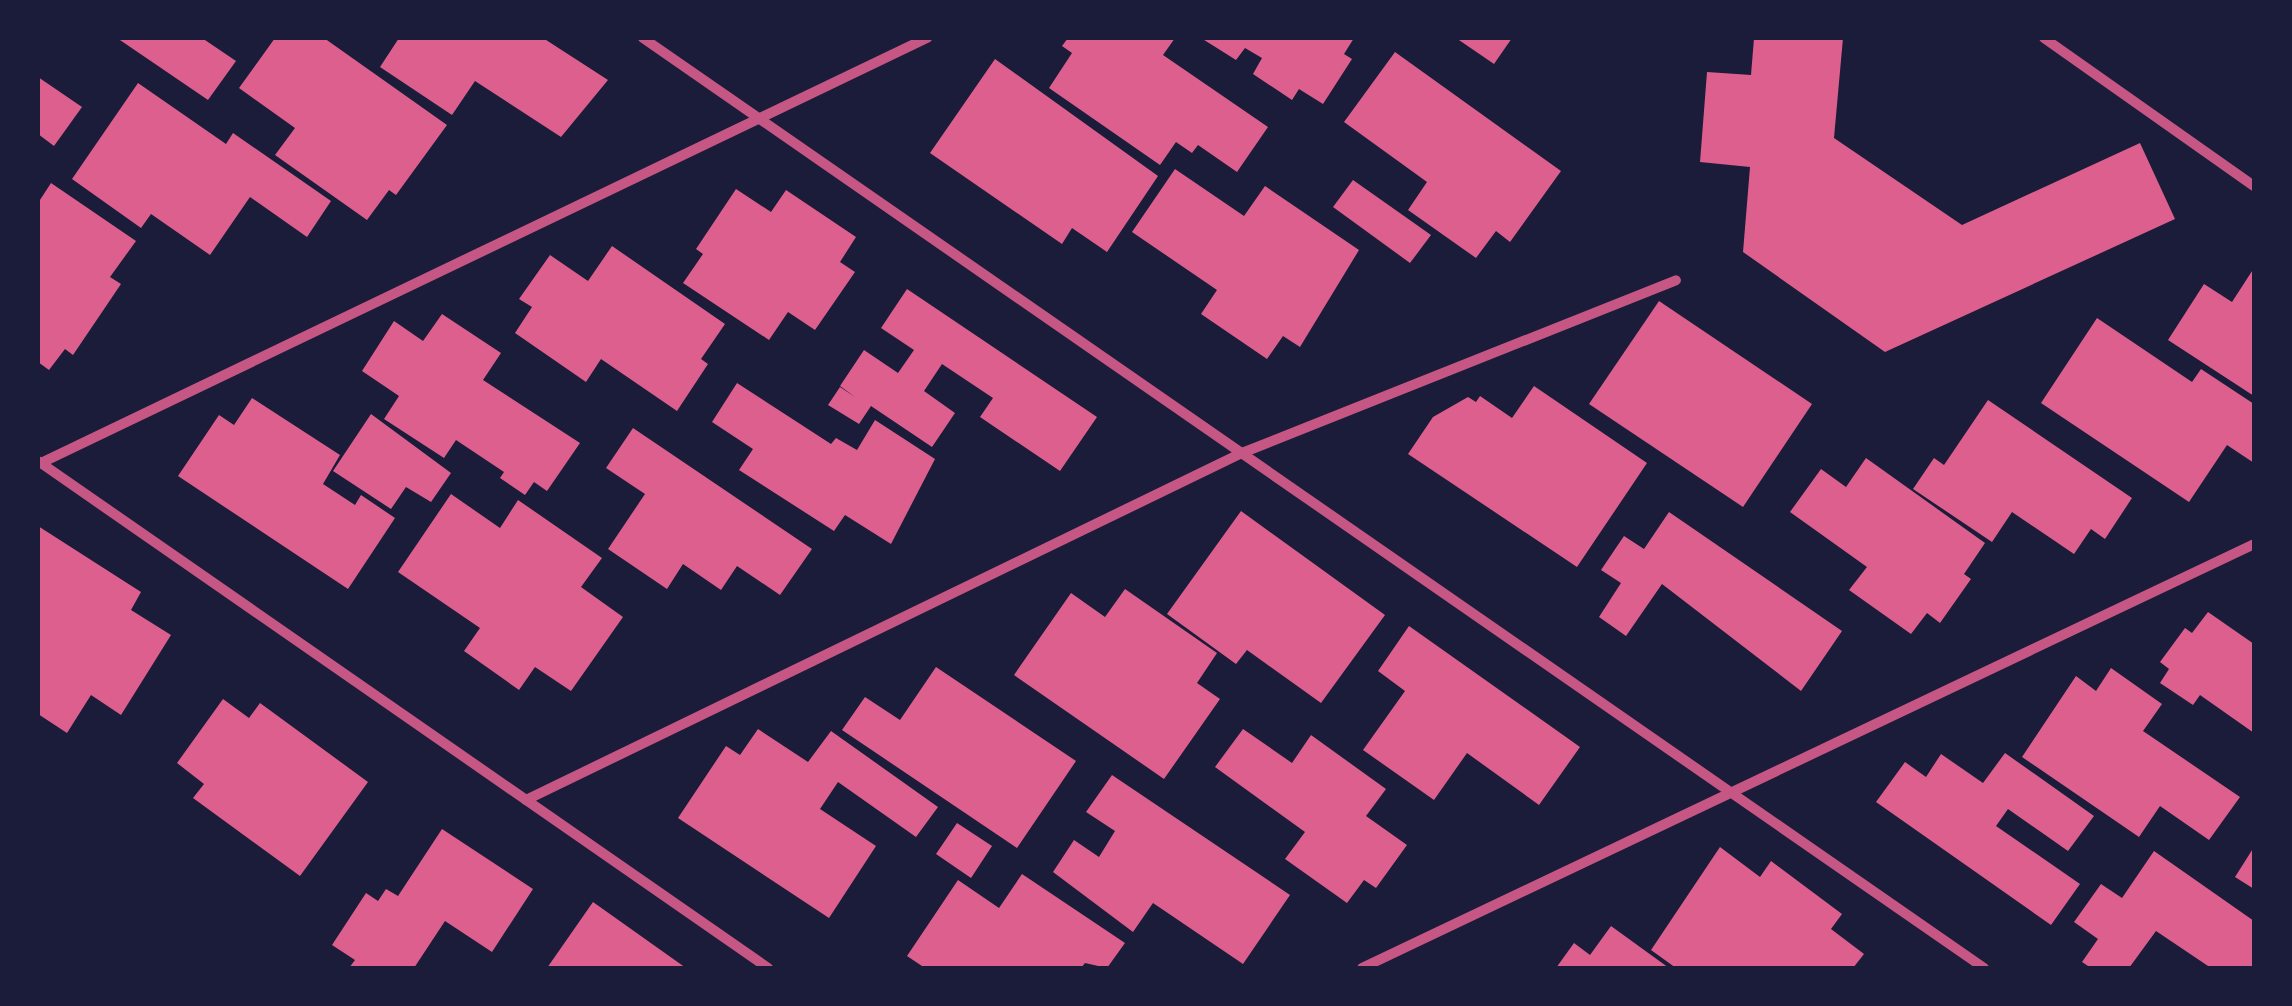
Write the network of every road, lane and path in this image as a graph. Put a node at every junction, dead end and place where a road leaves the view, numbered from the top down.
1 (643, 38) edge
2 (928, 38) edge
3 (2044, 38) edge
4 (759, 118) junction
5 (2254, 186) edge
6 (1676, 280) dead end
7 (1242, 453) junction
8 (39, 462) edge
9 (2254, 544) edge
10 (1731, 793) junction
11 (526, 800) junction
12 (768, 968) edge
13 (1362, 968) edge
14 (1984, 968) edge

1 - 4 street
2 - 4 street
3 - 5 street
4 - 7 street
4 - 8 street
6 - 7 street
7 - 10 street
7 - 11 street
8 - 11 street
9 - 10 street
10 - 13 street
10 - 14 street
11 - 12 street

